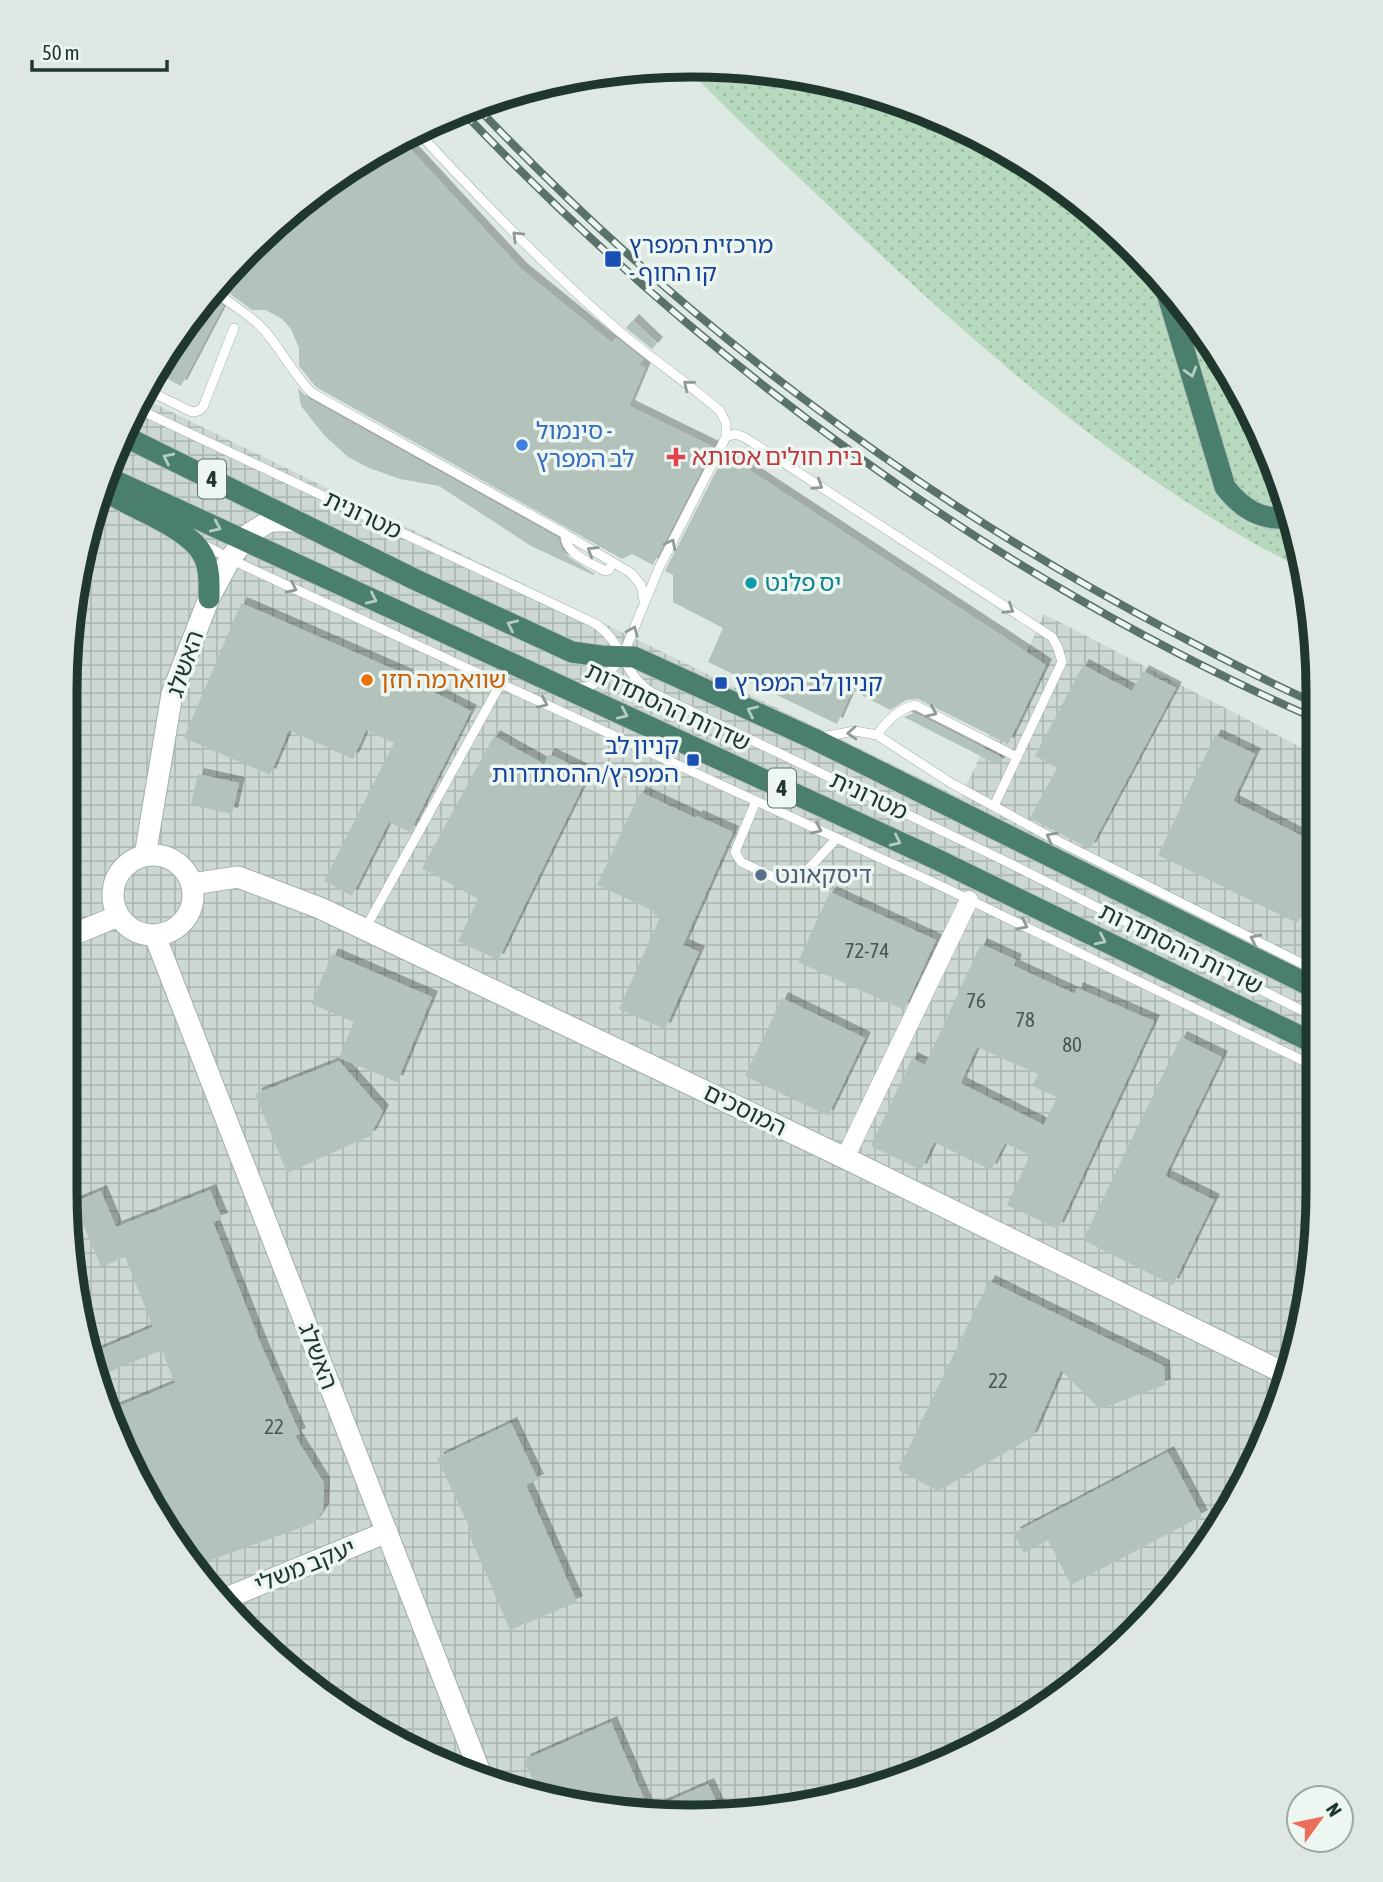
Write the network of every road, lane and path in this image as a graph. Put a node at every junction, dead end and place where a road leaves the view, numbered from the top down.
1 (424, 138) edge
2 (221, 296) edge
3 (1171, 307) edge
4 (234, 328) dead end
5 (154, 393) edge
6 (144, 412) edge
7 (726, 437) junction
8 (131, 440) edge
9 (115, 481) edge
10 (110, 494) edge
11 (1281, 519) edge
12 (296, 521) junction
13 (189, 537) junction
14 (244, 539) junction
15 (230, 559) junction
16 (209, 598) junction
17 (644, 606) junction
18 (623, 656) junction
19 (501, 683) junction
20 (566, 689) junction
21 (877, 735) junction
22 (814, 739) junction
23 (1017, 757) junction
24 (757, 801) junction
25 (994, 806) junction
26 (837, 838) junction
27 (145, 856) junction
28 (934, 859) junction
29 (192, 884) junction
30 (941, 886) junction
31 (969, 900) junction
32 (118, 916) junction
33 (365, 929) junction
34 (77, 933) edge
35 (155, 936) junction
36 (1306, 966) edge
37 (1306, 984) edge
38 (1306, 1012) edge
39 (1306, 1039) edge
40 (1306, 1062) edge
41 (845, 1158) junction
42 (1279, 1370) edge
43 (387, 1532) junction
44 (230, 1597) edge
45 (477, 1766) edge

7 -> 1 lane
2 - 17 lane
3 -> 11 highway
4 - 5 lane
6 - 18 lane, מטרונית
17 -> 7 lane
7 -> 23 lane
12 -> 8 highway, שדרות ההסתדרות / 4
9 -> 14 highway, שדרות ההסתדרות / 4
10 - 13 highway
12 - 14 street, האשלג
18 -> 12 highway, שדרות ההסתדרות / 4
13 - 15 lane
13 - 16 highway
14 - 15 street, האשלג
14 -> 20 highway, שדרות ההסתדרות / 4
15 - 16 street, האשלג
15 -> 19 lane
16 - 27 street, האשלג
18 -> 17 lane
18 - 20 lane
22 -> 18 highway, שדרות ההסתדרות / 4
18 - 38 lane, מטרונית
19 -> 24 lane
19 - 33 lane
20 -> 28 highway, שדרות ההסתדרות / 4
21 -> 22 lane
21 -> 23 lane
21 - 25 lane
22 - 37 highway, שדרות ההסתדרות / 4
23 - 25 lane
24 -> 26 lane
24 - 26 lane
36 -> 25 lane
26 - 30 lane
27 - 29 street
27 - 32 street
28 - 30 lane
28 -> 39 highway, שדרות ההסתדרות / 4
29 - 33 street, המוסכים
29 - 35 street
30 - 31 lane
31 -> 40 lane
31 - 41 street
32 - 34 street
32 - 35 street
33 - 41 street, המוסכים
35 - 43 street, האשלג
41 - 42 street, המוסכים
43 - 44 street, יעקב משלי
43 - 45 street, האשלג

